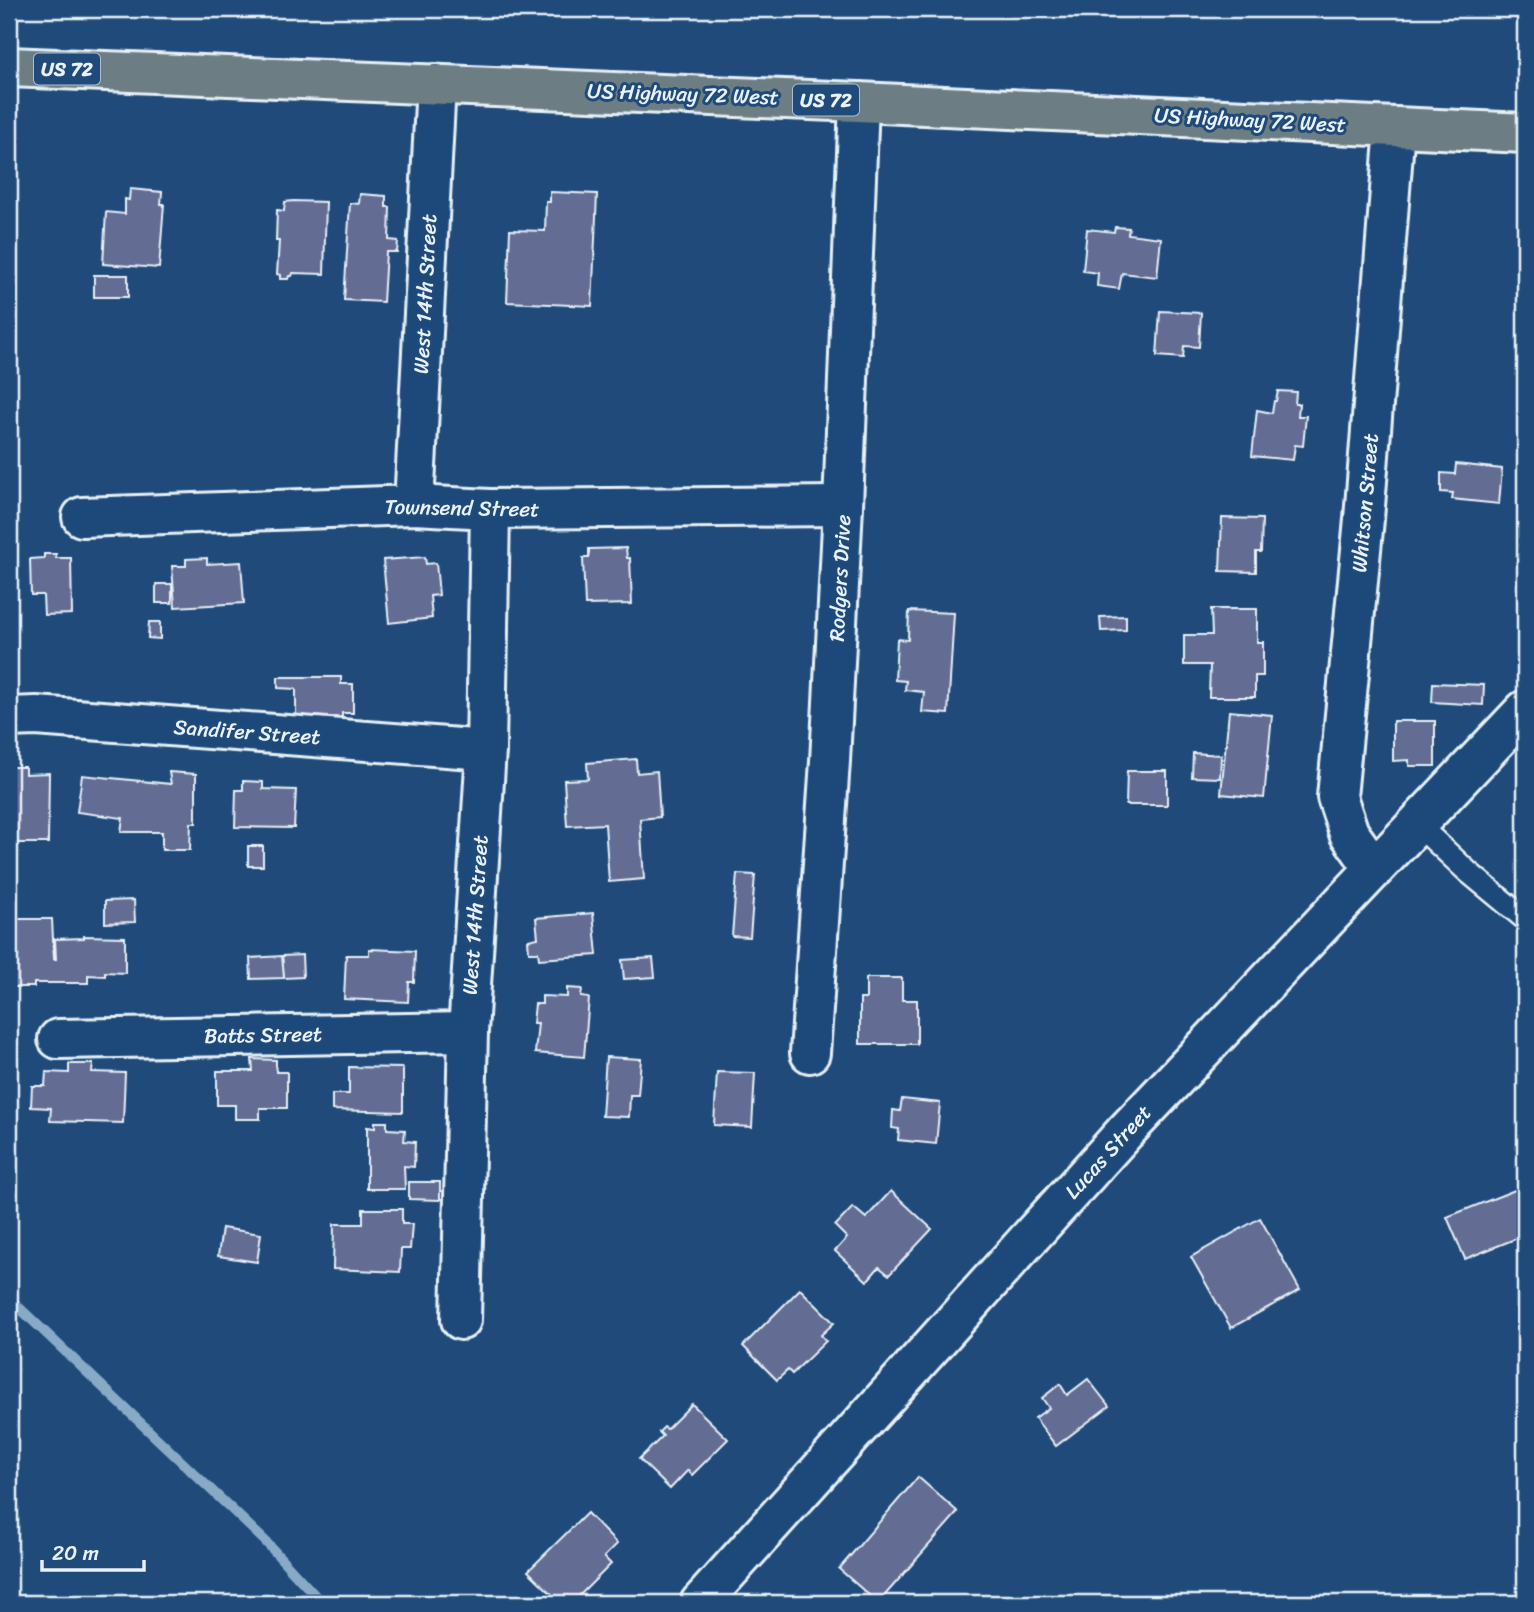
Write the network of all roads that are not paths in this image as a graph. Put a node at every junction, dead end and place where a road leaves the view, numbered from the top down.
1 (9, 66) edge
2 (436, 83) junction
3 (859, 102) junction
4 (1395, 127) junction
5 (1525, 133) edge
6 (414, 505) junction
7 (843, 506) junction
8 (490, 509) junction
9 (82, 517) dead end
10 (1525, 710) edge
11 (9, 717) edge
12 (486, 750) junction
13 (1417, 824) junction
14 (1374, 868) junction
15 (1525, 919) edge
16 (468, 1032) junction
17 (58, 1039) dead end
18 (810, 1053) dead end
19 (461, 1320) dead end
20 (700, 1603) edge

1 - 2 highway, US Highway 72 West / US 72
2 - 3 highway, US Highway 72 West / US 72
2 - 6 street, West 14th Street
3 - 4 highway, US Highway 72 West / US 72
3 - 7 street, Rodgers Drive
4 - 5 highway, US Highway 72 West / US 72
4 - 14 street, Whitson Street
6 - 8 street, Townsend Street
6 - 9 street, Townsend Street
7 - 8 street, Townsend Street
7 - 18 street, Rodgers Drive
8 - 12 street, West 14th Street
10 - 13 street, Lucas Street
11 - 12 street, Sandifer Street
12 - 16 street, West 14th Street
13 - 14 street, Lucas Street
13 - 15 lane
14 - 20 street, Lucas Street
16 - 17 street, Batts Street
16 - 19 street, West 14th Street

